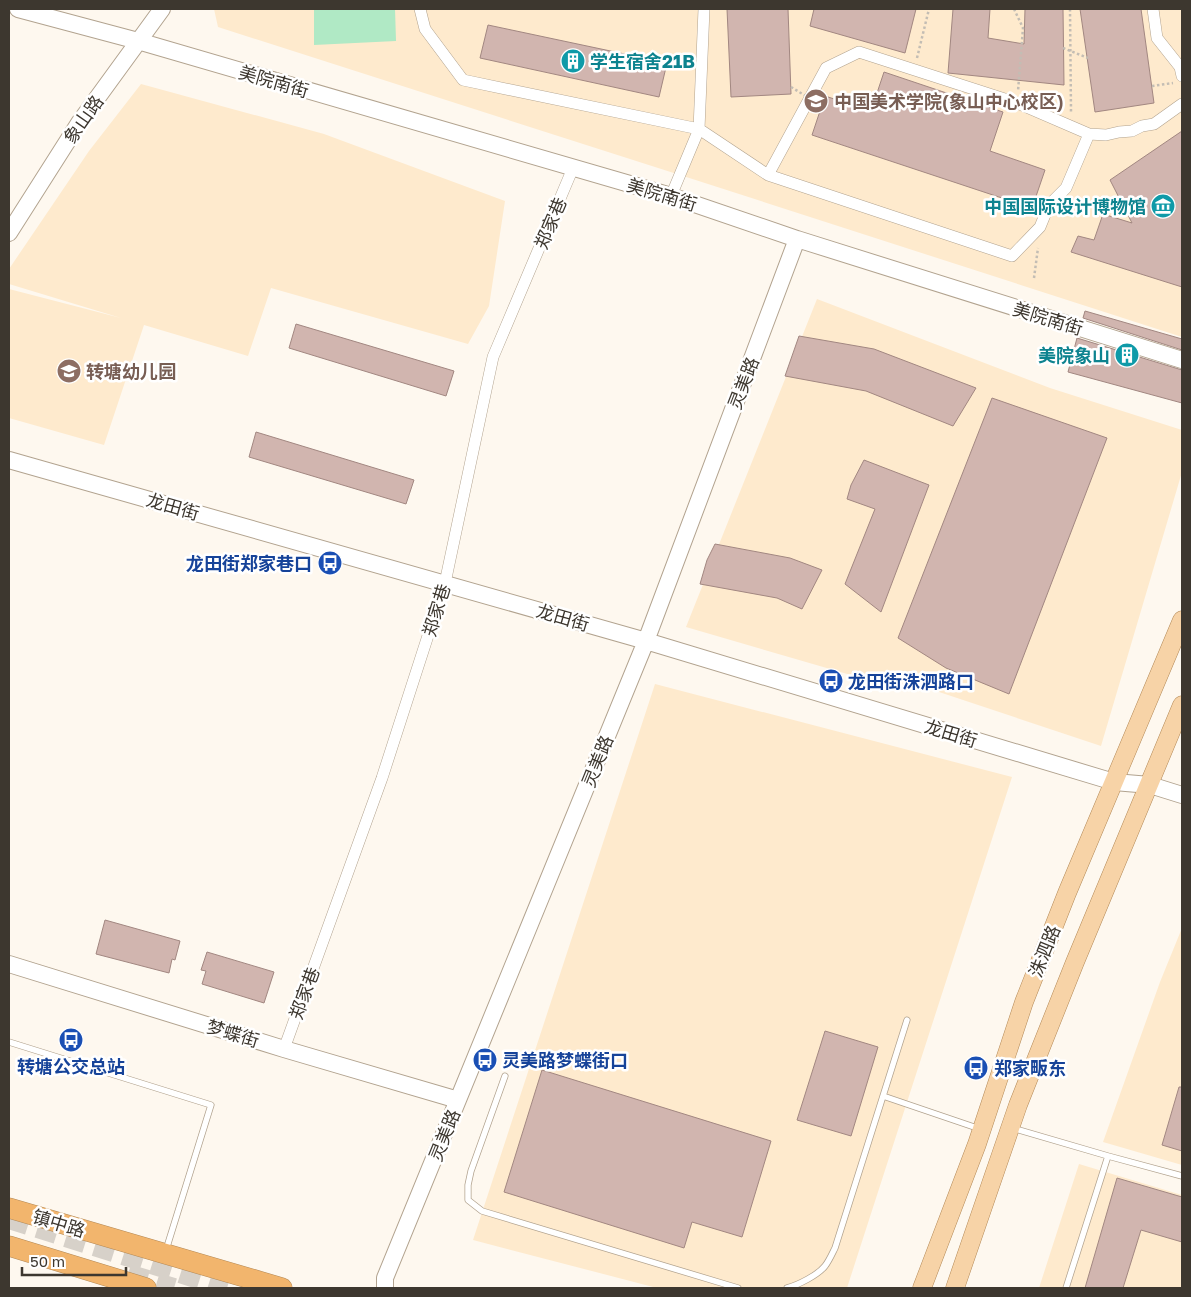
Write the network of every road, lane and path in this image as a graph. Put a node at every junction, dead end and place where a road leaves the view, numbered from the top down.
1 (18, 9) edge
2 (162, 9) edge
3 (420, 9) edge
4 (704, 9) edge
5 (929, 9) edge
6 (1014, 9) edge
7 (1070, 9) edge
8 (1153, 9) edge
9 (138, 41) junction
10 (1063, 48) dead end
11 (1088, 58) dead end
12 (914, 70) junction
13 (1178, 79) edge
14 (1152, 86) dead end
15 (791, 87) dead end
16 (1017, 103) junction
17 (1182, 104) edge
18 (822, 106) dead end
19 (1071, 126) junction
20 (699, 130) junction
21 (1089, 134) junction
22 (573, 168) junction
23 (768, 175) junction
24 (671, 196) junction
25 (1040, 227) junction
26 (9, 233) edge
27 (797, 238) junction
28 (1034, 278) dead end
29 (1182, 360) edge
30 (9, 460) edge
31 (445, 583) junction
32 (1182, 620) edge
33 (646, 641) junction
34 (1182, 705) edge
35 (1114, 782) junction
36 (1150, 785) junction
37 (1182, 795) edge
38 (9, 964) edge
39 (907, 1020) dead end
40 (9, 1042) edge
41 (284, 1049) junction
42 (505, 1076) dead end
43 (883, 1096) junction
44 (458, 1100) junction
45 (1010, 1127) junction
46 (982, 1129) junction
47 (1108, 1156) junction
48 (1182, 1176) edge
49 (9, 1208) edge
50 (9, 1246) edge
51 (165, 1254) junction
52 (385, 1283) edge
53 (146, 1288) tunnel mouth
54 (282, 1288) edge
55 (372, 1288) edge
56 (738, 1288) edge
57 (787, 1288) edge
58 (922, 1288) edge
59 (955, 1288) edge
60 (1066, 1288) edge

1 - 9 street, 美院南街
2 - 9 street, 象山路
3 - 20 street
4 - 20 street
5 - 12 path
6 - 16 path
7 - 19 path
8 - 13 street
9 - 22 street, 美院南街
9 - 26 street, 象山路
10 - 11 path, bridge
12 - 16 street
12 - 23 street
13 - 14 path
15 - 18 path, bridge
16 - 19 street
17 - 21 street
19 - 21 street
20 - 23 street
20 - 24 street
21 - 25 street
22 - 24 street, 美院南街
22 - 31 street, 郑家巷
23 - 25 street
24 - 27 street, 美院南街
25 - 28 path
27 - 29 street, 美院南街
27 - 33 street, 灵美路
30 - 31 street, 龙田街
31 - 33 street, 龙田街
31 - 41 street, 郑家巷
32 - 35 main road, 洙泗路
33 - 35 street, 龙田街
33 - 44 street, 灵美路
34 - 36 main road, 洙泗路
35 - 36 street, 龙田街
35 - 46 main road, 洙泗路
36 - 37 street, 龙田街
36 - 45 main road, 洙泗路
38 - 41 street, 梦蝶街
39 - 43 lane
40 - 51 lane
41 - 44 street, 梦蝶街
42 - 56 lane
43 - 46 lane
43 - 57 lane
44 - 52 street, 灵美路
45 - 47 lane
45 - 59 main road, 洙泗路
46 - 58 main road, 洙泗路
47 - 48 lane
47 - 60 lane
49 - 51 highway, 镇中路
50 - 53 highway, 镇中路
51 - 54 highway, 镇中路
52 - 55 street, 灵美路

